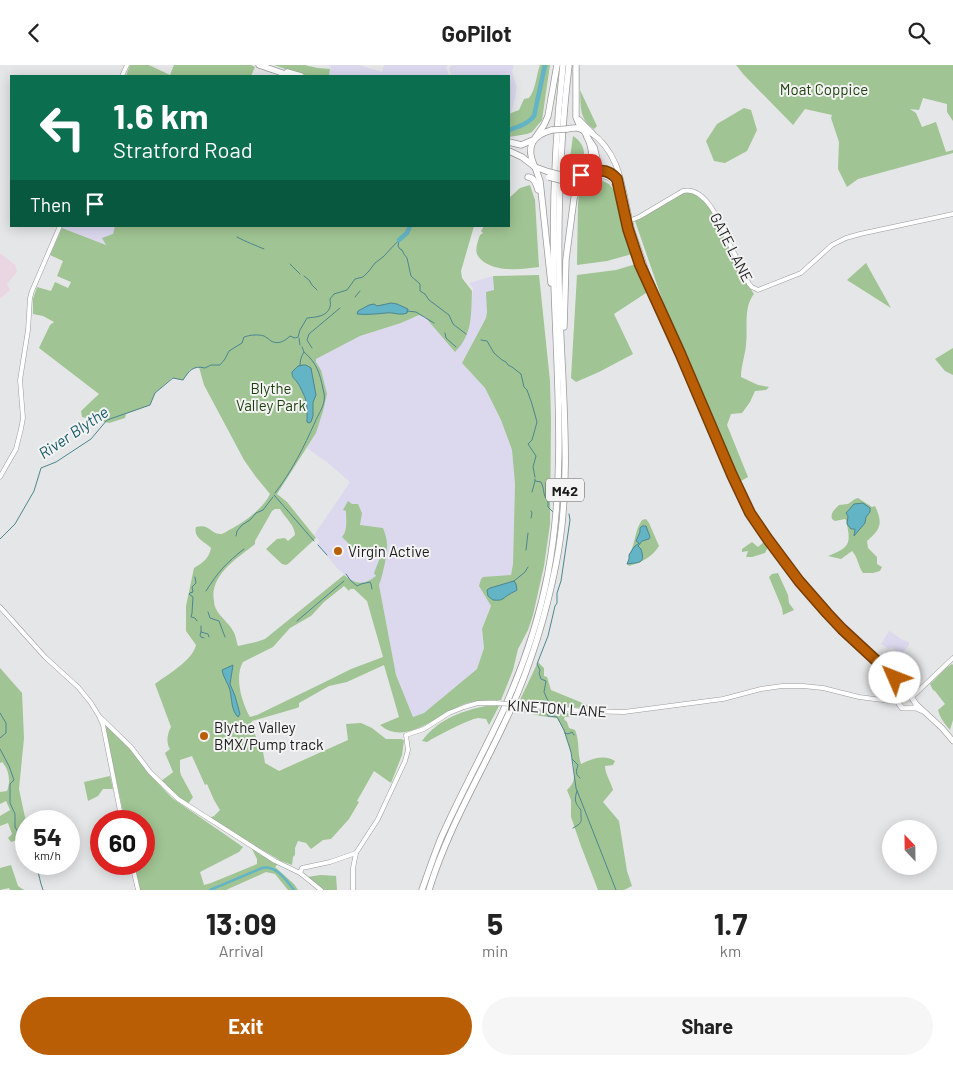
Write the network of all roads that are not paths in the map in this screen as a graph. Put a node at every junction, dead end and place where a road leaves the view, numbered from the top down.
1 (259, 65) edge
2 (269, 65) edge
3 (557, 65) edge
4 (563, 65) edge
5 (568, 65) edge
6 (576, 65) edge
7 (288, 75) edge
8 (298, 75) edge
9 (576, 113) junction
10 (582, 129) junction
11 (590, 135) junction
12 (534, 139) junction
13 (510, 142) edge
14 (510, 151) edge
15 (534, 166) junction
16 (592, 172) junction
17 (549, 175) junction
18 (538, 176) junction
19 (584, 176) junction
20 (542, 206) junction
21 (622, 206) junction
22 (953, 214) edge
23 (628, 221) junction
24 (60, 227) edge
25 (554, 294) junction
26 (564, 393) junction
27 (0, 477) edge
28 (0, 607) edge
29 (953, 658) edge
30 (902, 695) junction
31 (898, 702) junction
32 (912, 702) junction
33 (104, 724) junction
34 (953, 741) edge
35 (120, 810) edge
36 (356, 853) junction
37 (302, 868) junction
38 (293, 869) junction
39 (300, 873) junction
40 (135, 875) edge
41 (138, 890) edge
42 (321, 890) edge
43 (353, 890) edge
44 (422, 890) edge
45 (429, 890) edge

1 - 7 highway
2 - 8 highway
3 - 12 highway
4 - 25 highway, M42
5 - 26 highway, M42
6 - 9 highway
9 - 10 highway
9 - 11 highway
10 - 11 highway
10 - 12 highway, bridge
11 - 16 highway
11 - 19 highway
11 - 23 main road
12 - 13 highway
12 - 15 highway
14 - 15 highway
15 - 17 highway
15 - 18 highway
16 - 19 highway
16 - 21 main road
17 - 18 highway
17 - 19 highway, bridge
18 - 20 highway
18 - 20 highway
19 - 21 main road
19 - 26 highway
20 - 25 highway
21 - 23 main road
22 - 23 street, GATE LANE
23 - 30 main road
24 - 27 street
25 - 44 highway, M42
26 - 45 highway, M42
28 - 33 street
29 - 32 street
30 - 31 main road
30 - 32 main road
31 - 32 main road
31 - 36 street, KINETON LANE, bridge
32 - 34 main road
33 - 35 street
33 - 38 street
36 - 37 street
36 - 43 street
37 - 38 street
37 - 39 street
38 - 39 street
39 - 42 street
40 - 41 street

